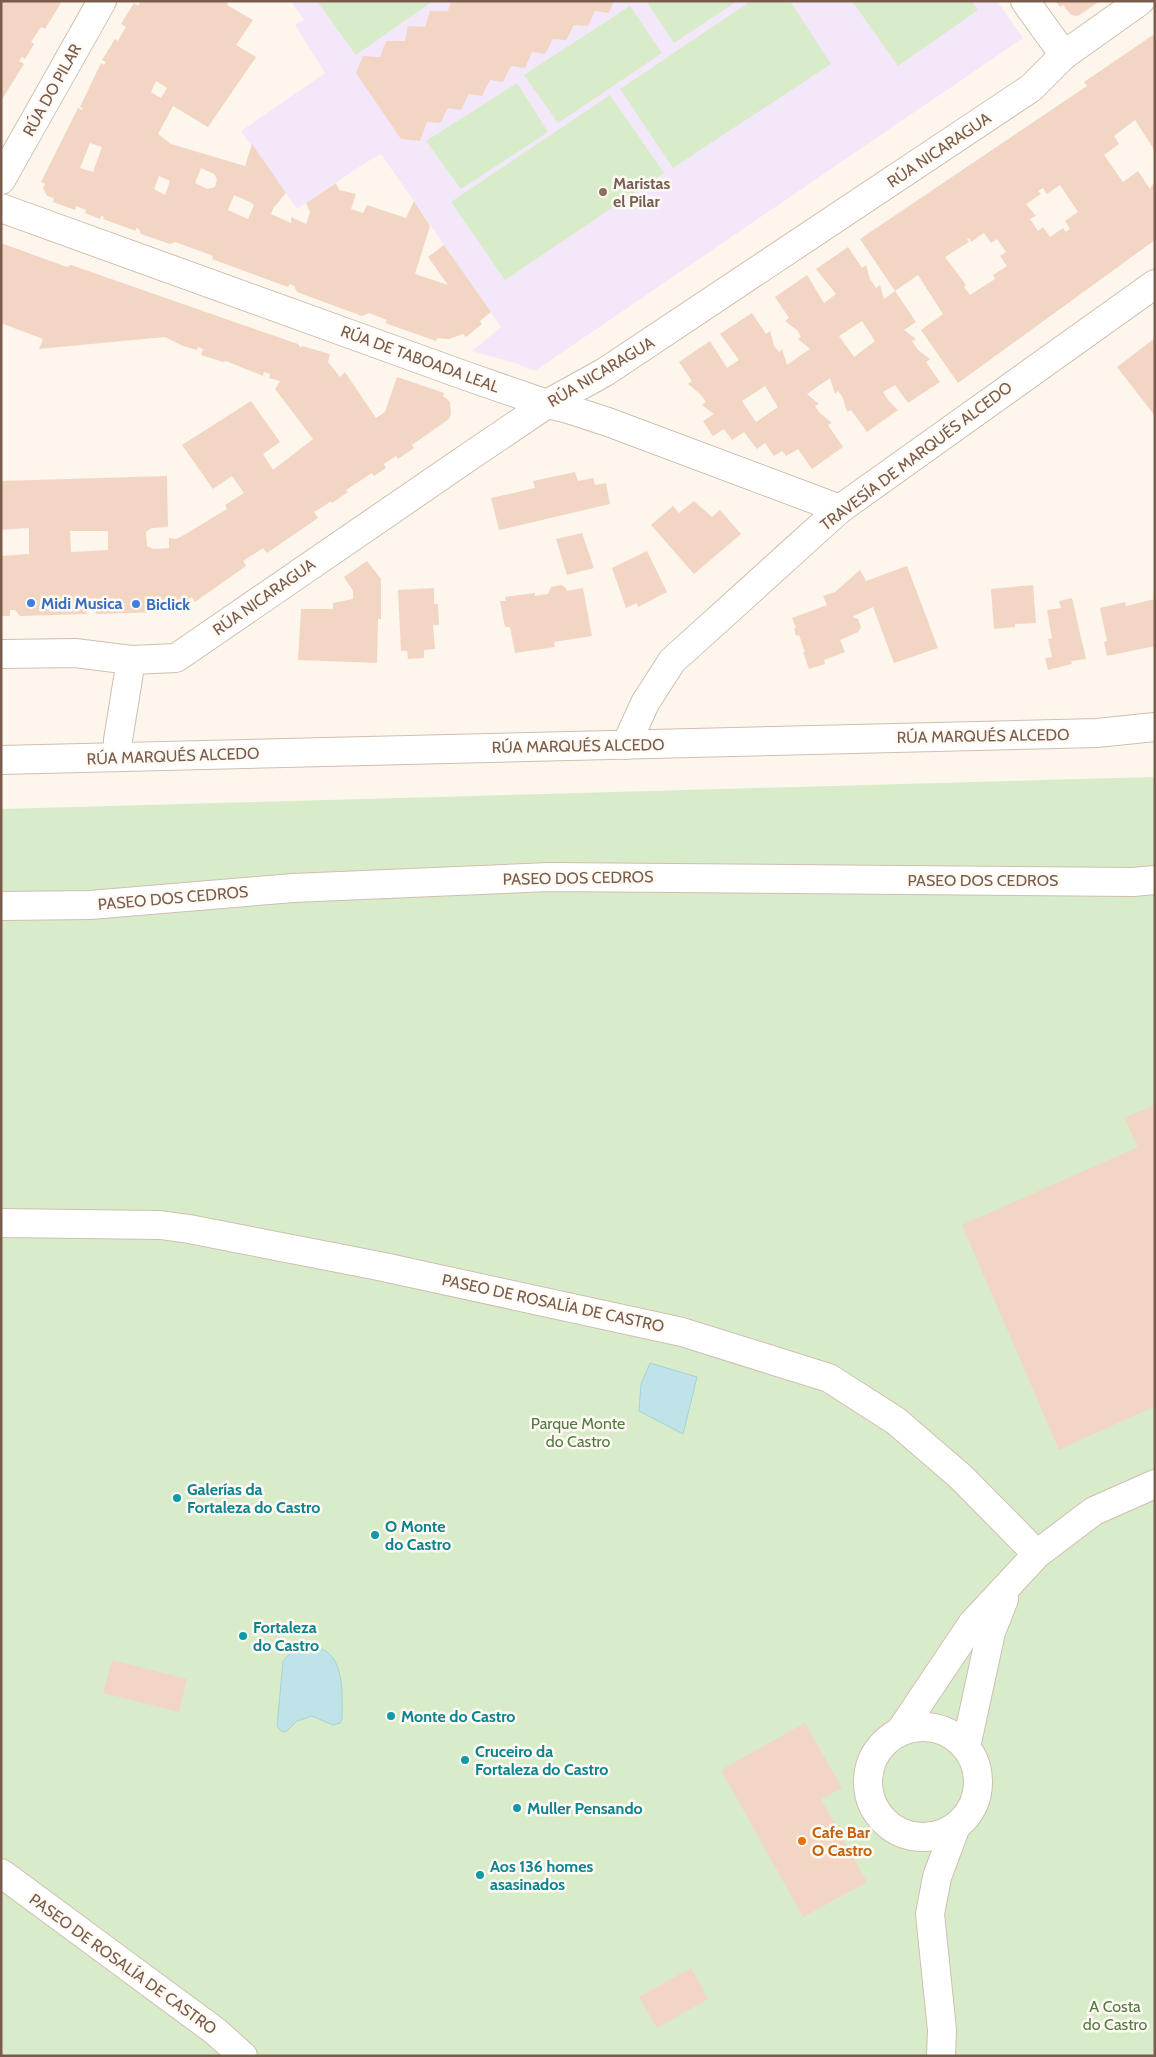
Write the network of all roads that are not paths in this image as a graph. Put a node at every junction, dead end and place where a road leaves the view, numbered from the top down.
1 (102, 1) edge
2 (1025, 1) edge
3 (1140, 1) edge
4 (1064, 55) junction
5 (1, 180) edge
6 (1, 208) edge
7 (1155, 284) edge
8 (547, 404) junction
9 (840, 509) junction
10 (1, 654) edge
11 (131, 660) junction
12 (1155, 727) edge
13 (626, 745) junction
14 (118, 757) junction
15 (1, 760) edge
16 (1155, 880) edge
17 (1, 906) edge
18 (1, 1223) edge
19 (1155, 1484) edge
20 (1037, 1554) junction
21 (1011, 1584) junction
22 (901, 1730) junction
23 (966, 1747) junction
24 (955, 1829) junction
25 (1, 1872) edge
26 (244, 2056) edge
27 (941, 2056) edge

1 - 5 street, RÚA DO PILAR
2 - 4 street
3 - 4 street, RÚA NICARAGUA
4 - 8 street, RÚA NICARAGUA
6 - 8 street, RÚA DE TABOADA LEAL
7 - 9 street, TRAVESÍA DE MARQUÉS ALCEDO
8 - 9 street, RÚA DE TABOADA LEAL
8 - 11 street, RÚA NICARAGUA
9 - 13 street, TRAVESÍA DE MARQUÉS ALCEDO
10 - 11 street, RÚA NICARAGUA
11 - 14 street
12 - 13 street, RÚA MARQUÉS ALCEDO
13 - 14 street, RÚA MARQUÉS ALCEDO
14 - 15 street, RÚA MARQUÉS ALCEDO
16 - 17 street, PASEO DOS CEDROS
18 - 20 street, PASEO DE ROSALÍA DE CASTRO
19 - 20 street
20 - 21 street
21 - 22 street
21 - 23 street
22 - 23 street
22 - 24 street
23 - 24 street
24 - 27 street
25 - 26 street, PASEO DE ROSALÍA DE CASTRO

